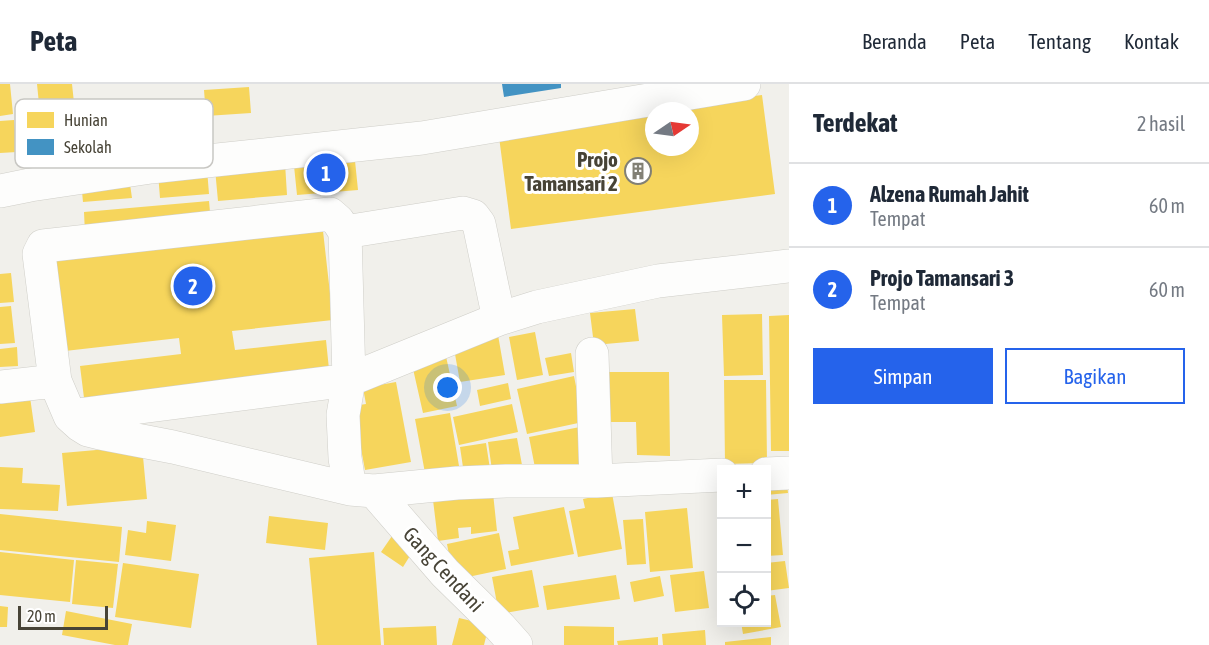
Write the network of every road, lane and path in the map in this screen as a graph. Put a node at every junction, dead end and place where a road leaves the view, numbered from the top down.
1 (744, 84) edge
2 (213, 160) edge
3 (144, 168) edge
4 (0, 191) edge
5 (345, 232) junction
6 (789, 266) edge
7 (499, 319) junction
8 (592, 354) dead end
9 (349, 380) junction
10 (55, 381) junction
11 (0, 387) edge
12 (70, 416) junction
13 (789, 473) edge
14 (771, 474) edge
15 (717, 475) edge
16 (596, 481) junction
17 (362, 490) junction
18 (516, 645) edge

1 - 2 street
3 - 4 street
5 - 7 street
5 - 9 street
5 - 10 street
6 - 7 street
7 - 9 street
8 - 16 street
9 - 12 street
9 - 17 street
10 - 11 street
10 - 12 street
12 - 17 street
13 - 14 street
15 - 16 street
16 - 17 street
17 - 18 street, Gang Cendani

